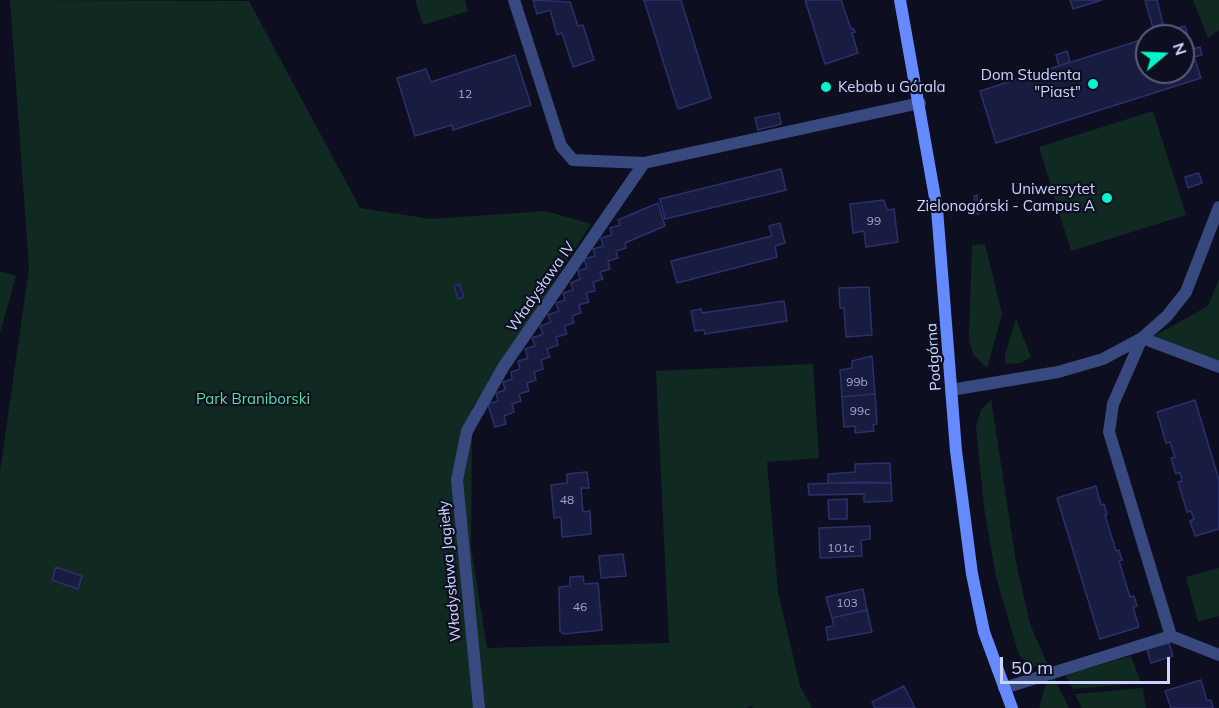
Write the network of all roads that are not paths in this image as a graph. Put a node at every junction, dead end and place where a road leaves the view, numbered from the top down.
1 (514, 0) edge
2 (900, 0) edge
3 (920, 103) junction
4 (644, 163) junction
5 (1219, 207) edge
6 (1142, 338) junction
7 (1219, 367) edge
8 (951, 390) junction
9 (466, 431) joint
10 (1170, 636) junction
11 (1219, 655) edge
12 (1004, 688) junction
13 (479, 708) edge
14 (1012, 708) edge

1 - 4 street
2 - 3 street, Podgórna
3 - 4 street
3 - 8 street, Podgórna
4 - 9 street, Władysława IV
5 - 6 street
6 - 7 street
6 - 8 street
6 - 10 street
8 - 12 street, Podgórna
9 - 13 street, Władysława Jagiełły
10 - 11 street
10 - 12 street
12 - 14 street, Podgórna

